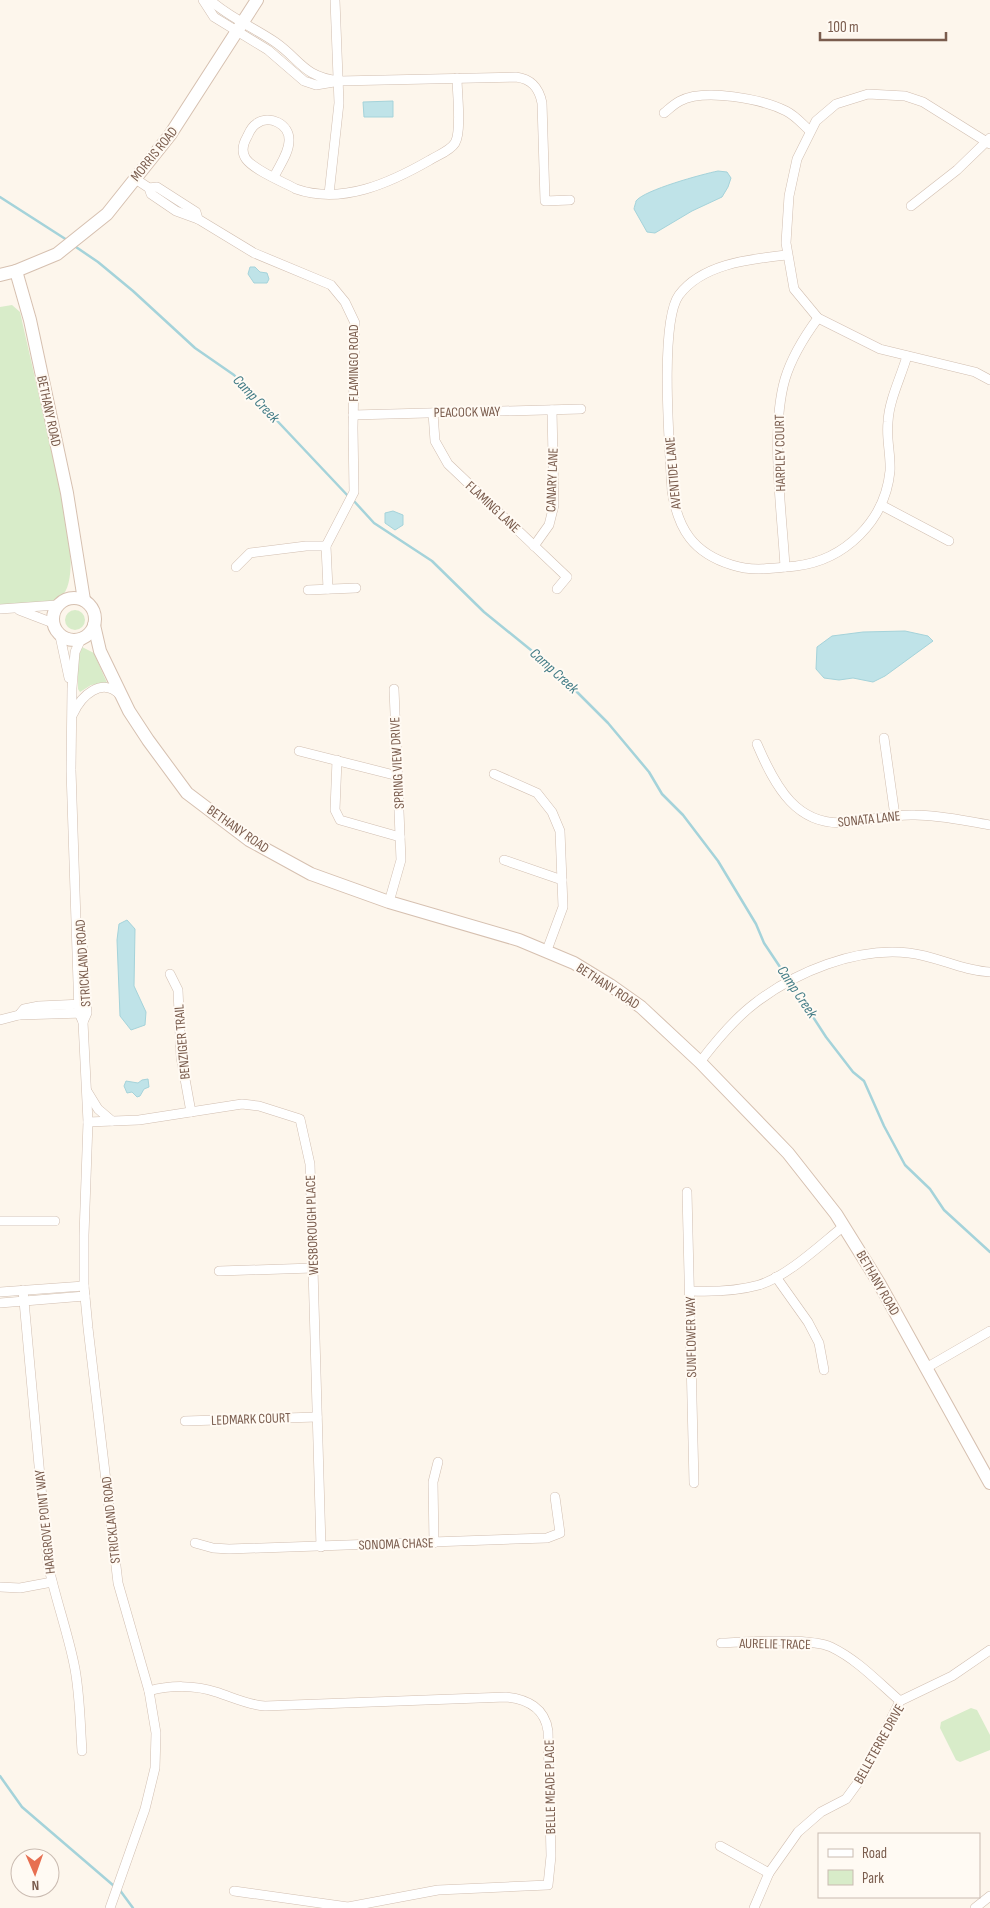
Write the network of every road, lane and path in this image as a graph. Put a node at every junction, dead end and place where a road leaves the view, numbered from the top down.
1 (203, 0) edge
2 (210, 0) edge
3 (257, 0) edge
4 (335, 0) edge
5 (239, 27) junction
6 (456, 78) junction
7 (339, 81) junction
8 (664, 112) dead end
9 (810, 131) junction
10 (989, 141) edge
11 (274, 177) junction
12 (134, 178) junction
13 (150, 188) junction
14 (329, 194) junction
15 (173, 197) junction
16 (570, 200) dead end
17 (167, 205) junction
18 (911, 206) dead end
19 (198, 218) junction
20 (787, 255) junction
21 (16, 271) junction
22 (0, 275) edge
23 (818, 318) junction
24 (907, 356) junction
25 (990, 380) edge
26 (581, 409) dead end
27 (552, 410) junction
28 (433, 413) junction
29 (353, 415) junction
30 (881, 505) junction
31 (949, 541) dead end
32 (326, 546) junction
33 (534, 546) junction
34 (77, 553) junction
35 (236, 567) dead end
36 (785, 567) junction
37 (356, 588) dead end
38 (328, 589) junction
39 (557, 589) dead end
40 (308, 590) dead end
41 (84, 600) junction
42 (62, 602) junction
43 (4, 609) edge
44 (53, 623) junction
45 (94, 625) junction
46 (60, 636) junction
47 (83, 638) junction
48 (100, 651) junction
49 (72, 688) junction
50 (394, 689) dead end
51 (123, 698) junction
52 (72, 716) junction
53 (884, 738) dead end
54 (757, 744) dead end
55 (300, 750) dead end
56 (337, 760) junction
57 (494, 774) dead end
58 (398, 776) junction
59 (895, 816) junction
60 (990, 825) edge
61 (400, 838) junction
62 (504, 860) dead end
63 (562, 880) junction
64 (75, 890) junction
65 (389, 902) junction
66 (547, 950) junction
67 (990, 972) edge
68 (170, 974) dead end
69 (78, 979) junction
70 (58, 1004) junction
71 (83, 1008) junction
72 (50, 1015) junction
73 (19, 1016) junction
74 (0, 1020) edge
75 (84, 1043) junction
76 (700, 1062) junction
77 (86, 1089) junction
78 (191, 1112) junction
79 (112, 1121) junction
80 (88, 1122) junction
81 (687, 1192) dead end
82 (0, 1221) edge
83 (55, 1221) dead end
84 (844, 1226) junction
85 (313, 1268) junction
86 (219, 1272) dead end
87 (776, 1278) junction
88 (84, 1286) junction
89 (23, 1290) junction
90 (690, 1291) junction
91 (0, 1292) edge
92 (85, 1296) junction
93 (24, 1302) junction
94 (0, 1303) edge
95 (990, 1331) edge
96 (926, 1368) junction
97 (824, 1370) dead end
98 (317, 1417) junction
99 (185, 1421) dead end
100 (438, 1462) dead end
101 (694, 1483) dead end
102 (990, 1483) edge
103 (555, 1497) dead end
104 (195, 1543) dead end
105 (434, 1543) junction
106 (321, 1547) junction
107 (52, 1582) junction
108 (0, 1587) edge
109 (721, 1643) dead end
110 (990, 1650) edge
111 (149, 1691) junction
112 (900, 1702) junction
113 (82, 1751) dead end
114 (720, 1846) dead end
115 (769, 1873) junction
116 (234, 1891) dead end
117 (990, 1896) edge
118 (110, 1908) edge
119 (754, 1908) edge
120 (975, 1908) edge

1 - 5 street
2 - 5 street
3 - 5 street, MORRIS ROAD
4 - 7 street
5 - 7 street
5 - 12 street, MORRIS ROAD
6 - 7 street
6 - 14 street
6 - 16 street
7 - 14 street
8 - 9 street
9 - 10 street
9 - 20 street
10 - 18 street
11 - 11 street
11 - 14 street
12 - 13 street, FLAMINGO ROAD
12 - 21 street, MORRIS ROAD
13 - 15 street, FLAMINGO ROAD
13 - 17 street, FLAMINGO ROAD
15 - 17 street
15 - 19 street, FLAMINGO ROAD
17 - 19 street, FLAMINGO ROAD
19 - 29 street, FLAMINGO ROAD
20 - 23 street
20 - 36 street, AVENTIDE LANE
21 - 22 street, MORRIS ROAD
21 - 34 street, BETHANY ROAD
23 - 24 street
23 - 36 street, HARPLEY COURT
24 - 25 street
24 - 30 street, AVENTIDE LANE
26 - 27 street, PEACOCK WAY
27 - 28 street, PEACOCK WAY
27 - 33 street, CANARY LANE
28 - 29 street, PEACOCK WAY
28 - 33 street, FLAMING LANE
29 - 32 street, FLAMINGO ROAD
30 - 31 street
30 - 36 street, AVENTIDE LANE
32 - 35 street
32 - 38 street
33 - 39 street, FLAMING LANE
34 - 41 street, BETHANY ROAD
34 - 42 street, BETHANY ROAD
37 - 38 street
38 - 40 street
41 - 42 street
41 - 45 street
42 - 43 street
42 - 44 street
43 - 44 street
44 - 46 street
45 - 47 street
45 - 48 street, BETHANY ROAD
46 - 47 street
46 - 49 street, STRICKLAND ROAD
47 - 48 street, BETHANY ROAD
47 - 49 street, STRICKLAND ROAD
48 - 51 street, BETHANY ROAD
49 - 52 street, STRICKLAND ROAD
50 - 58 street, SPRING VIEW DRIVE
51 - 52 street, STRICKLAND ROAD
51 - 65 street, BETHANY ROAD
52 - 64 street, STRICKLAND ROAD
53 - 59 street
54 - 59 street, SONATA LANE
55 - 56 street
56 - 58 street
56 - 61 street
57 - 63 street
58 - 61 street, SPRING VIEW DRIVE
59 - 60 street, SONATA LANE
61 - 65 street, SPRING VIEW DRIVE
62 - 63 street
63 - 66 street
64 - 69 street, STRICKLAND ROAD
64 - 71 street, STRICKLAND ROAD
65 - 66 street, BETHANY ROAD
66 - 76 street, BETHANY ROAD
67 - 76 street
68 - 78 street, BENZIGER TRAIL
69 - 70 street
69 - 71 street, STRICKLAND ROAD
70 - 71 street
70 - 73 street
71 - 72 street
71 - 75 street, STRICKLAND ROAD
72 - 73 street
72 - 75 street
73 - 74 street
75 - 77 street, STRICKLAND ROAD
76 - 84 street, BETHANY ROAD
77 - 79 street
77 - 80 street, STRICKLAND ROAD
78 - 79 street, WESBOROUGH PLACE
78 - 85 street, WESBOROUGH PLACE
79 - 80 street, WESBOROUGH PLACE
80 - 88 street, STRICKLAND ROAD
81 - 90 street, SUNFLOWER WAY
82 - 83 street
84 - 87 street
84 - 96 street, BETHANY ROAD
85 - 86 street
85 - 98 street, WESBOROUGH PLACE
87 - 90 street
87 - 97 street
88 - 89 street
88 - 92 street, STRICKLAND ROAD
89 - 91 street
89 - 93 street, HARGROVE POINT WAY
90 - 101 street, SUNFLOWER WAY
92 - 93 street
92 - 111 street, STRICKLAND ROAD
93 - 94 street
93 - 107 street, HARGROVE POINT WAY
95 - 96 street
96 - 102 street, BETHANY ROAD
98 - 99 street, LEDMARK COURT
98 - 106 street, WESBOROUGH PLACE
100 - 105 street
103 - 105 street, SONOMA CHASE
104 - 106 street, SONOMA CHASE
105 - 106 street, SONOMA CHASE
107 - 108 street
107 - 113 street, HARGROVE POINT WAY
109 - 112 street, AURELIE TRACE
110 - 112 street, BELLETERRE DRIVE
111 - 116 street, BELLE MEADE PLACE
111 - 118 street, STRICKLAND ROAD
112 - 115 street, BELLETERRE DRIVE
114 - 115 street
115 - 119 street, BELLETERRE DRIVE
117 - 120 street

